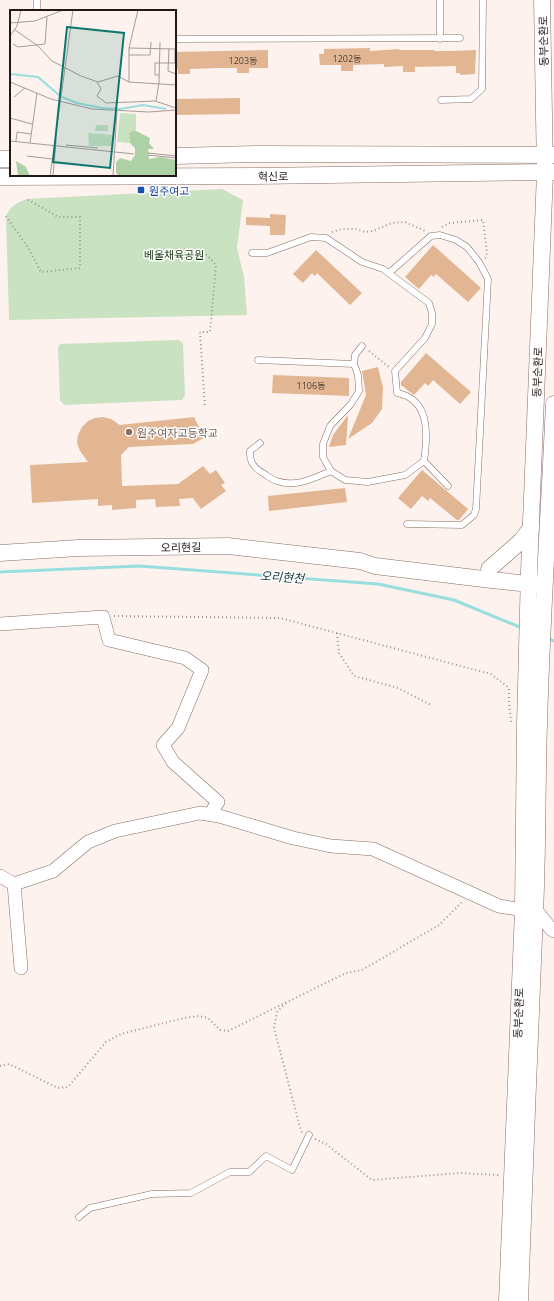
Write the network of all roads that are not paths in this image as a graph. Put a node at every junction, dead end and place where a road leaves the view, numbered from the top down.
1 (440, 0) edge
2 (483, 0) edge
3 (542, 0) edge
4 (460, 38) dead end
5 (176, 39) edge
6 (440, 39) junction
7 (441, 100) dead end
8 (255, 154) junction
9 (550, 155) edge
10 (176, 156) edge
11 (550, 172) edge
12 (255, 176) junction
13 (0, 177) edge
14 (252, 253) dead end
15 (389, 273) junction
16 (362, 346) road end
17 (258, 360) dead end
18 (354, 364) junction
19 (554, 404) edge
20 (260, 444) dead end
21 (424, 461) junction
22 (331, 471) junction
23 (448, 486) dead end
24 (407, 524) dead end
25 (531, 528) junction
26 (548, 529) junction
27 (554, 545) edge
28 (0, 553) edge
29 (490, 575) junction
30 (528, 578) junction
31 (550, 580) edge
32 (542, 613) edge
33 (0, 624) edge
34 (210, 814) junction
35 (0, 876) edge
36 (14, 884) junction
37 (529, 910) junction
38 (554, 931) edge
39 (21, 968) dead end
40 (309, 1135) road end
41 (79, 1217) dead end
42 (507, 1301) edge
43 (520, 1301) edge

1 - 6 lane
2 - 7 lane
3 - 9 street, 동부순환로
4 - 6 lane
5 - 6 lane
8 - 9 street, 혁신로
8 - 10 street, 혁신로
8 - 12 street
9 - 11 street, 동부순환로
11 - 12 street, 혁신로
11 - 25 street, 동부순환로
12 - 13 street, 혁신로
14 - 15 lane
15 - 21 lane
15 - 24 lane
16 - 18 lane
17 - 18 lane
18 - 22 lane
19 - 26 street, 동부순환로
20 - 22 lane
21 - 22 lane
21 - 23 lane
25 - 29 street
25 - 30 street, 동부순환로
26 - 27 street
26 - 31 street, 동부순환로
28 - 29 street, 오리현길
29 - 30 street, 오리현길
29 - 32 street
30 - 31 street, 오리현길
30 - 32 street, 동부순환로
31 - 32 street, 동부순환로
32 - 37 street, 동부순환로
33 - 34 street
34 - 36 street
34 - 37 street
35 - 36 street
36 - 39 street
37 - 38 street
37 - 42 street, 동부순환로
37 - 43 street, 동부순환로
40 - 41 lane

